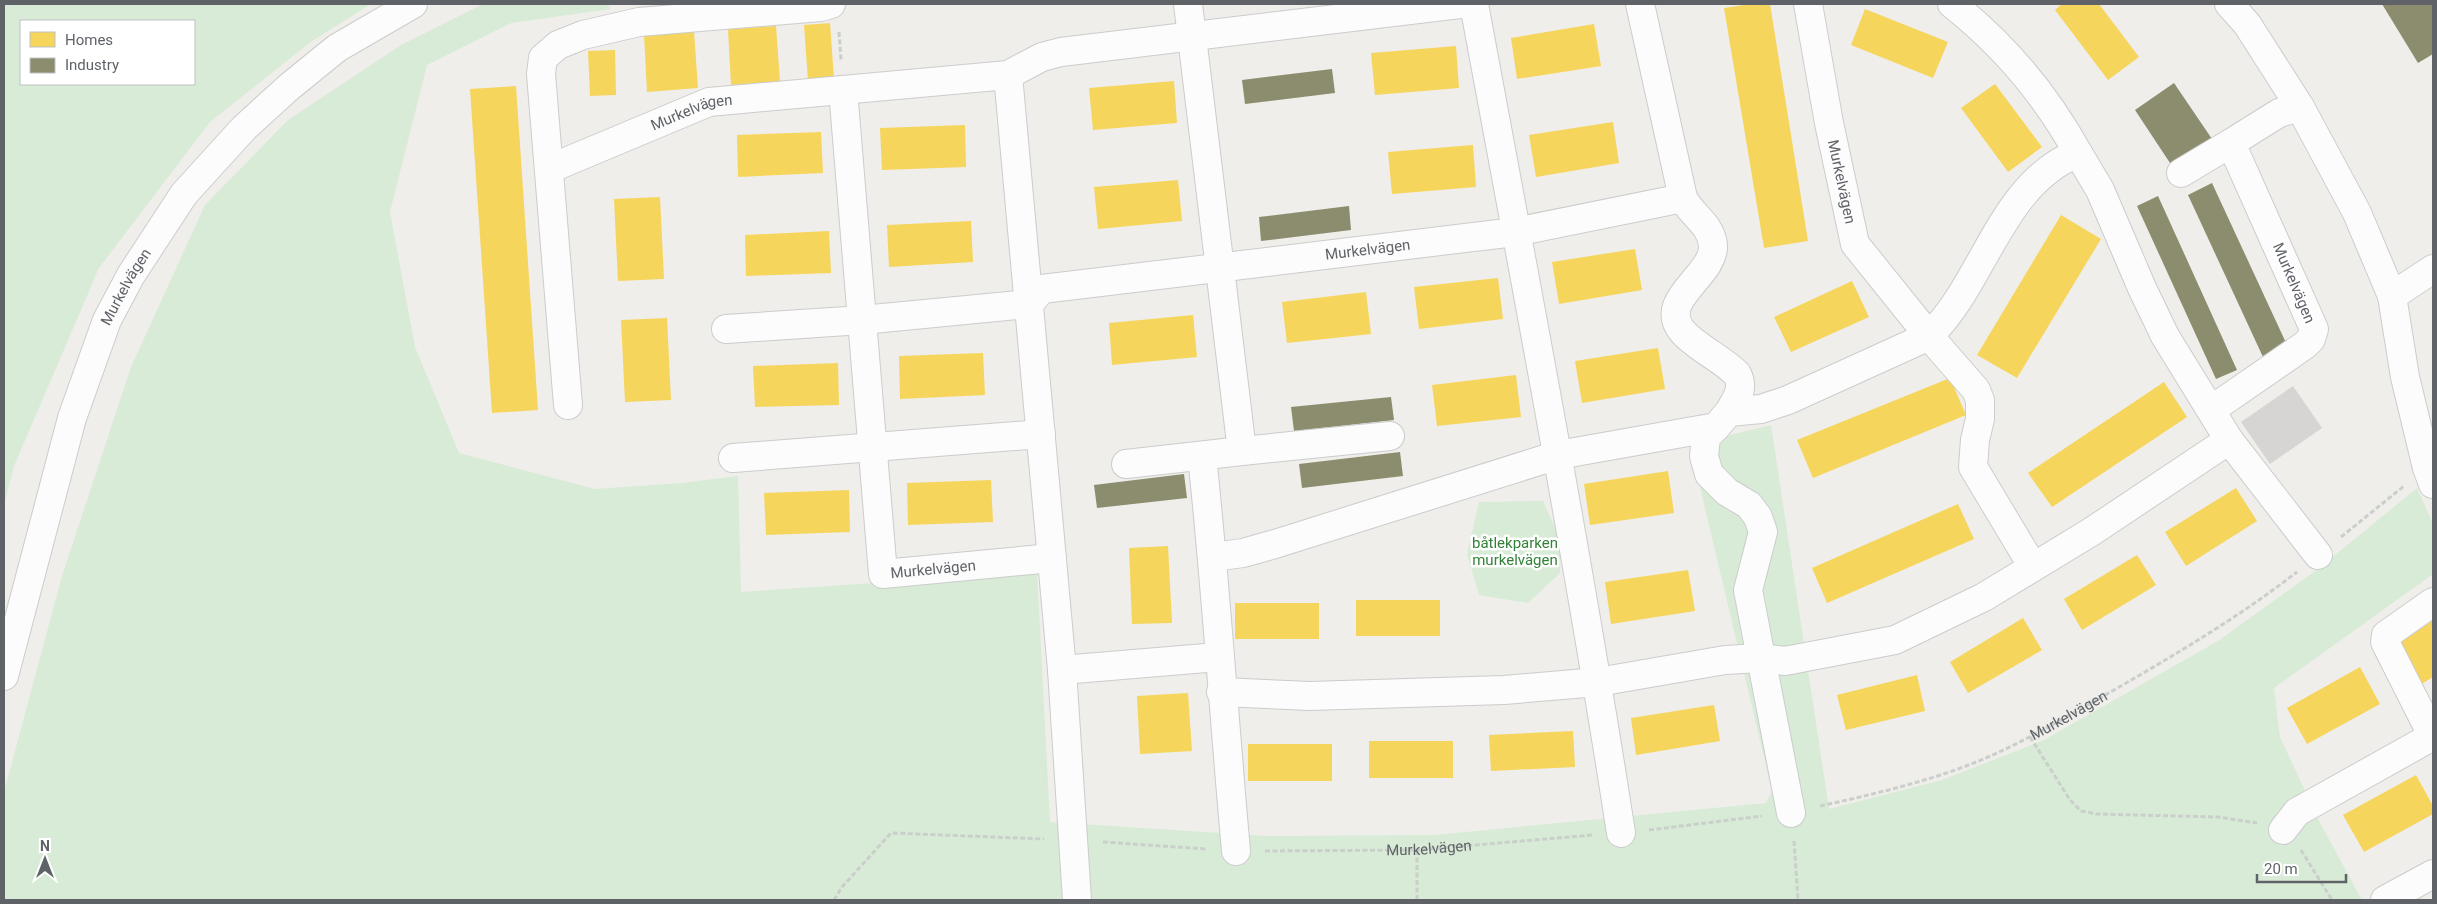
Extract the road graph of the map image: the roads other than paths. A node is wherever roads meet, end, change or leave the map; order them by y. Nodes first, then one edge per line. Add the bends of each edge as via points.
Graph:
1 (413, 4) edge
2 (1188, 4) edge
3 (1460, 4) edge
4 (1474, 4) edge
5 (1640, 4) edge
6 (1808, 4) edge
7 (1952, 4) edge
8 (2229, 4) edge
9 (704, 10) edge
10 (835, 13) edge
11 (1192, 37) junction
12 (1008, 74) junction
13 (844, 90) junction
14 (2300, 107) junction
15 (2231, 143) junction
16 (2078, 153) junction
17 (549, 169) junction
18 (2181, 172) dead end
19 (1682, 198) junction
20 (1515, 232) junction
21 (1221, 267) junction
22 (2433, 268) edge
23 (2392, 296) junction
24 (1029, 304) junction
25 (862, 320) junction
26 (726, 329) dead end
27 (1929, 336) junction
28 (568, 404) dead end
29 (2211, 410) junction
30 (1722, 419) junction
31 (1041, 434) junction
32 (1390, 436) dead end
33 (2229, 440) junction
34 (872, 448) junction
35 (1242, 451) junction
36 (1558, 455) junction
37 (1202, 456) junction
38 (733, 458) dead end
39 (1126, 464) dead end
40 (2430, 476) edge
41 (2318, 555) road end
42 (1213, 557) junction
43 (1052, 558) junction
44 (2032, 566) junction
45 (2433, 602) edge
46 (1218, 657) junction
47 (1760, 658) junction
48 (1062, 670) junction
49 (4, 676) edge
50 (1598, 682) junction
51 (1221, 692) junction
52 (2433, 736) edge
53 (1791, 813) road end
54 (2283, 830) road end
55 (1621, 833) road end
56 (1236, 851) road end
57 (2433, 874) edge
58 (1077, 900) edge
59 (2385, 900) edge

1 - 49 street, Murkelvägen via 337,48 244,128 184,194 131,275 106,320 72,418
2 - 11 street
3 - 11 street, Murkelvägen
4 - 20 street
5 - 19 street
6 - 27 street, Murkelvägen via 1855,244
7 - 16 street via 1982,27 2035,85
8 - 14 street via 2247,24
9 - 10 street via 821,7
9 - 17 street via 583,35 558,45 544,58 541,74
11 - 12 street, Murkelvägen via 1060,52
11 - 21 street
12 - 13 street, Murkelvägen
12 - 24 street
13 - 17 street, Murkelvägen via 709,102
13 - 25 street, Murkelvägen
14 - 15 street via 2279,114
14 - 23 street via 2357,213
15 - 18 street
15 - 29 street, Murkelvägen via 2314,329 2306,345
16 - 27 street via 2047,171 2021,196 1945,321
16 - 29 street via 2100,190 2165,336
17 - 28 street
19 - 20 street, Murkelvägen
19 - 30 street via 1710,233 1713,246 1710,260 1678,303 1678,323 1682,332 1737,374 1741,381 1741,391
20 - 21 street, Murkelvägen
20 - 36 street
21 - 24 street, Murkelvägen via 1042,289
21 - 35 street
22 - 23 street
23 - 40 street via 2405,377
24 - 25 street
24 - 31 street
25 - 26 street
25 - 34 street, Murkelvägen
27 - 30 street via 1788,400
27 - 44 street, Murkelvägen via 1976,390 1980,400 1980,419 1973,466
29 - 33 street
30 - 36 street
30 - 47 street via 1706,437 1704,456 1708,474 1727,492 1749,505 1763,532 1748,590
31 - 34 street
31 - 43 street
32 - 35 street
33 - 41 street
33 - 44 street via 2091,532
34 - 38 street
34 - 43 street, Murkelvägen via 882,574
35 - 37 street
36 - 42 street via 1275,544
36 - 50 street
37 - 39 street
37 - 42 street
42 - 46 street
43 - 48 street
44 - 47 street via 1984,597 1895,640 1785,661
45 - 52 street via 2386,635 2385,642
46 - 48 street
46 - 51 street
47 - 50 street via 1725,660
47 - 53 street
48 - 58 street
50 - 51 street via 1419,694 1310,696
50 - 55 street
51 - 56 street
52 - 54 street via 2297,812
57 - 59 street

